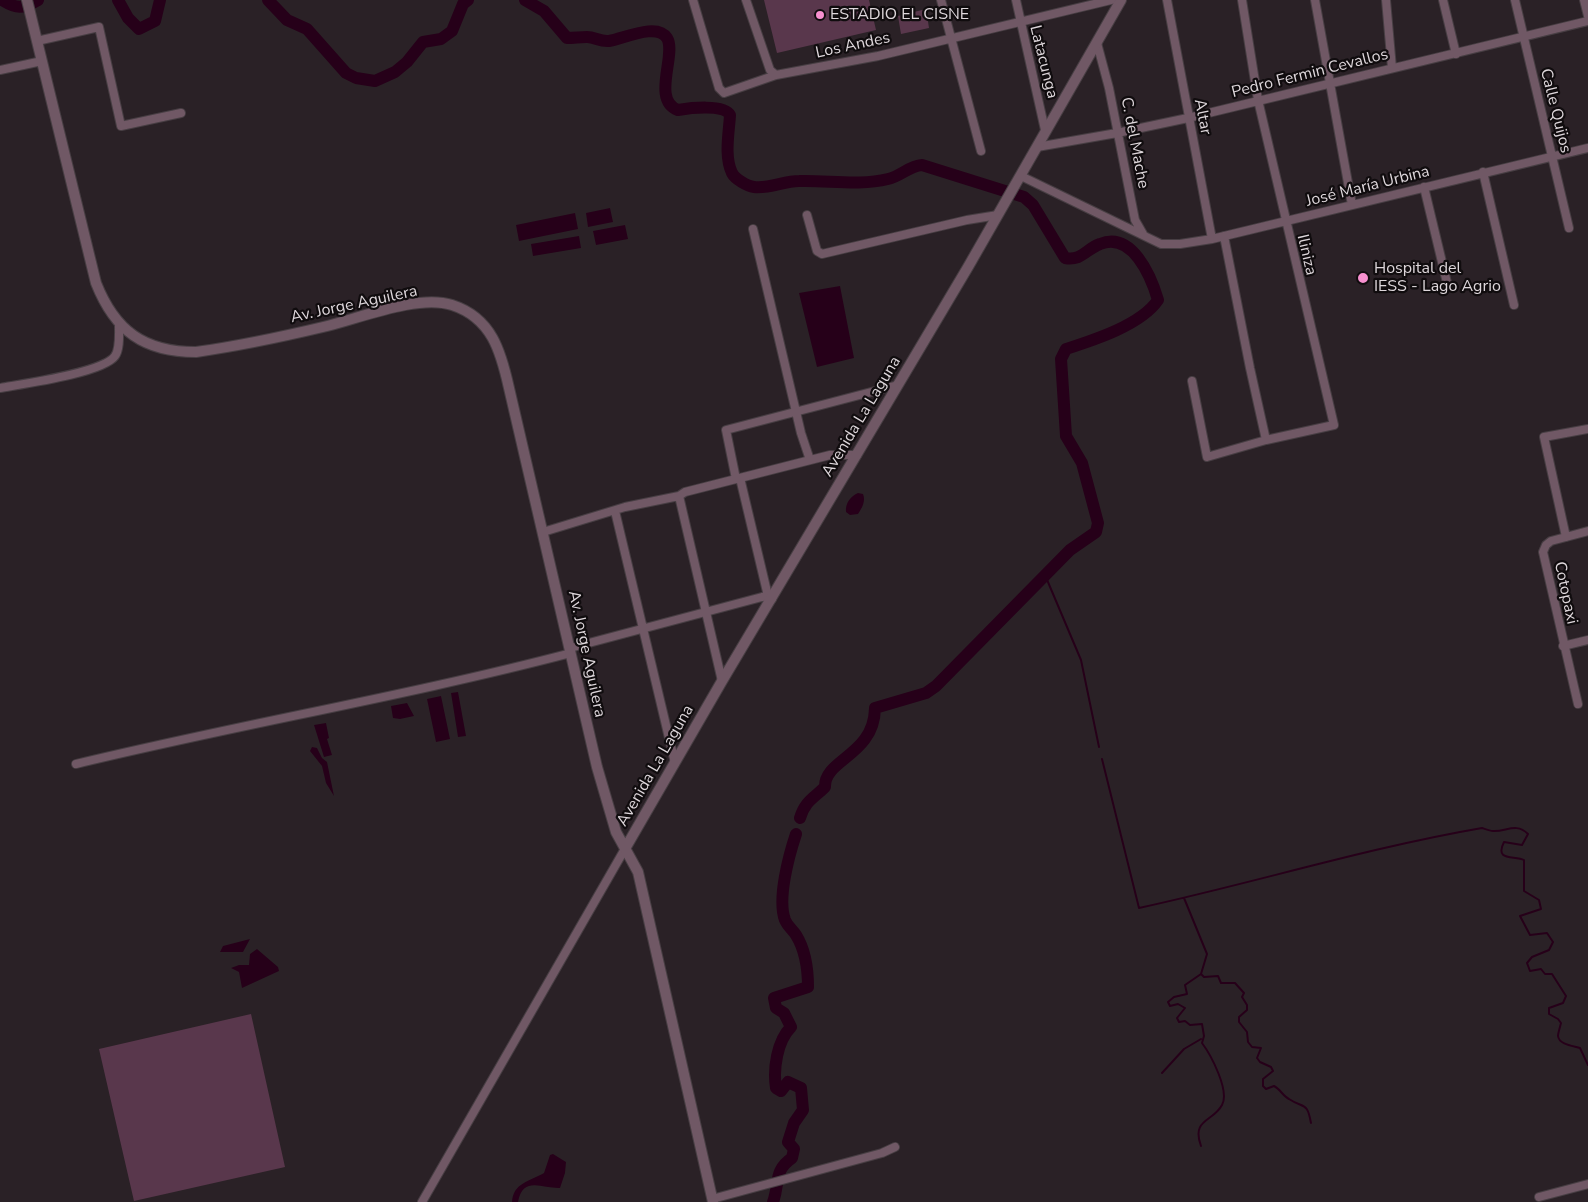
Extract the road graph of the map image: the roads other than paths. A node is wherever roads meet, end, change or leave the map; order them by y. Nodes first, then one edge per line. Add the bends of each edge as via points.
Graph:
1 (693, 0) edge
2 (746, 0) edge
3 (941, 0) edge
4 (1016, 0) edge
5 (1111, 0) edge
6 (1121, 0) edge
7 (1166, 0) edge
8 (1242, 0) edge
9 (1315, 0) edge
10 (1386, 0) edge
11 (1443, 0) edge
12 (1515, 0) edge
13 (1584, 0) edge
14 (1094, 2) edge
15 (28, 3) edge
16 (1588, 16) edge
17 (1019, 21) junction
18 (1588, 21) edge
19 (950, 38) junction
20 (1524, 39) junction
21 (37, 41) junction
22 (1097, 43) junction
23 (1456, 54) junction
24 (42, 61) junction
25 (1392, 68) junction
26 (0, 70) edge
27 (776, 76) junction
28 (1329, 84) junction
29 (1258, 100) junction
30 (181, 113) dead end
31 (1188, 118) junction
32 (1045, 130) junction
33 (1117, 134) junction
34 (1037, 147) junction
35 (1588, 148) edge
36 (982, 151) dead end
37 (1552, 157) junction
38 (1483, 172) junction
39 (1018, 180) junction
40 (1424, 187) junction
41 (1352, 205) junction
42 (807, 215) dead end
43 (998, 215) junction
44 (1285, 222) junction
45 (1569, 228) dead end
46 (753, 229) dead end
47 (1143, 234) junction
48 (1224, 236) junction
49 (1212, 239) junction
50 (1448, 287) dead end
51 (1514, 305) dead end
52 (120, 326) junction
53 (1192, 381) dead end
54 (898, 385) junction
55 (0, 388) edge
56 (796, 411) junction
57 (1588, 429) edge
58 (1266, 440) junction
59 (856, 455) junction
60 (810, 460) junction
61 (738, 478) junction
62 (679, 496) junction
63 (615, 510) junction
64 (1588, 531) edge
65 (543, 532) junction
66 (1566, 537) junction
67 (770, 597) junction
68 (706, 613) junction
69 (644, 629) junction
70 (1588, 640) edge
71 (1563, 646) junction
72 (571, 651) junction
73 (722, 682) junction
74 (1578, 704) dead end
75 (675, 763) junction
76 (76, 764) dead end
77 (626, 847) junction
78 (895, 1147) dead end
79 (1588, 1184) edge
80 (1539, 1197) dead end
81 (712, 1201) edge
82 (422, 1202) edge

1 - 27 street, Los Andes via 720,91 726,92
2 - 27 street via 770,70
3 - 19 street
4 - 17 street, Latacunga
5 - 14 street, Los Andes
6 - 22 street, Avenida La Laguna
7 - 31 street, Altar
8 - 29 street, Iliniza
9 - 28 street
10 - 25 street
11 - 23 street
12 - 20 street, Calle Quijos
13 - 16 street
14 - 17 street, Los Andes
15 - 21 street, Av. Jorge Aguilera
17 - 19 street, Los Andes
17 - 32 street, Latacunga
18 - 20 street, Pedro Fermin Cevallos
19 - 27 street, Los Andes
19 - 36 street
20 - 23 street, Pedro Fermin Cevallos
20 - 37 street, Calle Quijos
21 - 24 street, Av. Jorge Aguilera
21 - 30 street via 99,27 121,126
22 - 32 street, Avenida La Laguna
22 - 33 street, C. del Mache
23 - 25 street, Pedro Fermin Cevallos
24 - 26 street
24 - 52 street, Av. Jorge Aguilera via 96,283
25 - 28 street, Pedro Fermin Cevallos
28 - 29 street, Pedro Fermin Cevallos
28 - 41 street
29 - 31 street, Pedro Fermin Cevallos
29 - 44 street, Iliniza
31 - 33 street, Pedro Fermin Cevallos
31 - 49 street, Altar
32 - 34 street, Avenida La Laguna
33 - 34 street, Pedro Fermin Cevallos
33 - 47 street, C. del Mache via 1136,220
34 - 39 street, Avenida La Laguna
35 - 37 street, José María Urbina
37 - 38 street, José María Urbina
37 - 45 street, Calle Quijos
38 - 40 street, José María Urbina
38 - 51 street
39 - 43 street, Avenida La Laguna
39 - 47 street
40 - 41 street, José María Urbina
40 - 50 street
41 - 44 street, José María Urbina
42 - 43 street via 817,251 822,254
43 - 54 street, Avenida La Laguna
44 - 48 street, José María Urbina
44 - 58 street, Iliniza via 1334,426
46 - 56 street
47 - 49 street, José María Urbina via 1161,244
48 - 49 street, José María Urbina
48 - 58 street
52 - 55 street via 117,351 108,363 88,371
52 - 65 street, Av. Jorge Aguilera via 138,339 158,346 196,352 417,304 452,305 480,322 494,338 502,358
53 - 58 street via 1207,457
54 - 56 street
54 - 59 street, Avenida La Laguna
56 - 60 street
56 - 61 street via 726,430
57 - 66 street, Cotopaxi via 1544,437
59 - 60 street via 830,454
59 - 67 street, Avenida La Laguna
60 - 61 street
61 - 62 street
61 - 67 street
62 - 63 street
62 - 68 street
63 - 65 street
63 - 69 street
64 - 66 street
65 - 72 street, Av. Jorge Aguilera
66 - 71 street, Cotopaxi via 1551,541 1545,547 1544,560
67 - 68 street
67 - 73 street, Avenida La Laguna
68 - 69 street
68 - 73 street
69 - 72 street
69 - 75 street
70 - 71 street
71 - 74 street, Cotopaxi
72 - 76 street via 479,677
72 - 77 street, Av. Jorge Aguilera via 596,767 616,832
73 - 75 street, Avenida La Laguna
75 - 77 street, Avenida La Laguna
77 - 81 street, Av. Jorge Aguilera via 638,872
77 - 82 street
78 - 81 street
79 - 80 street

